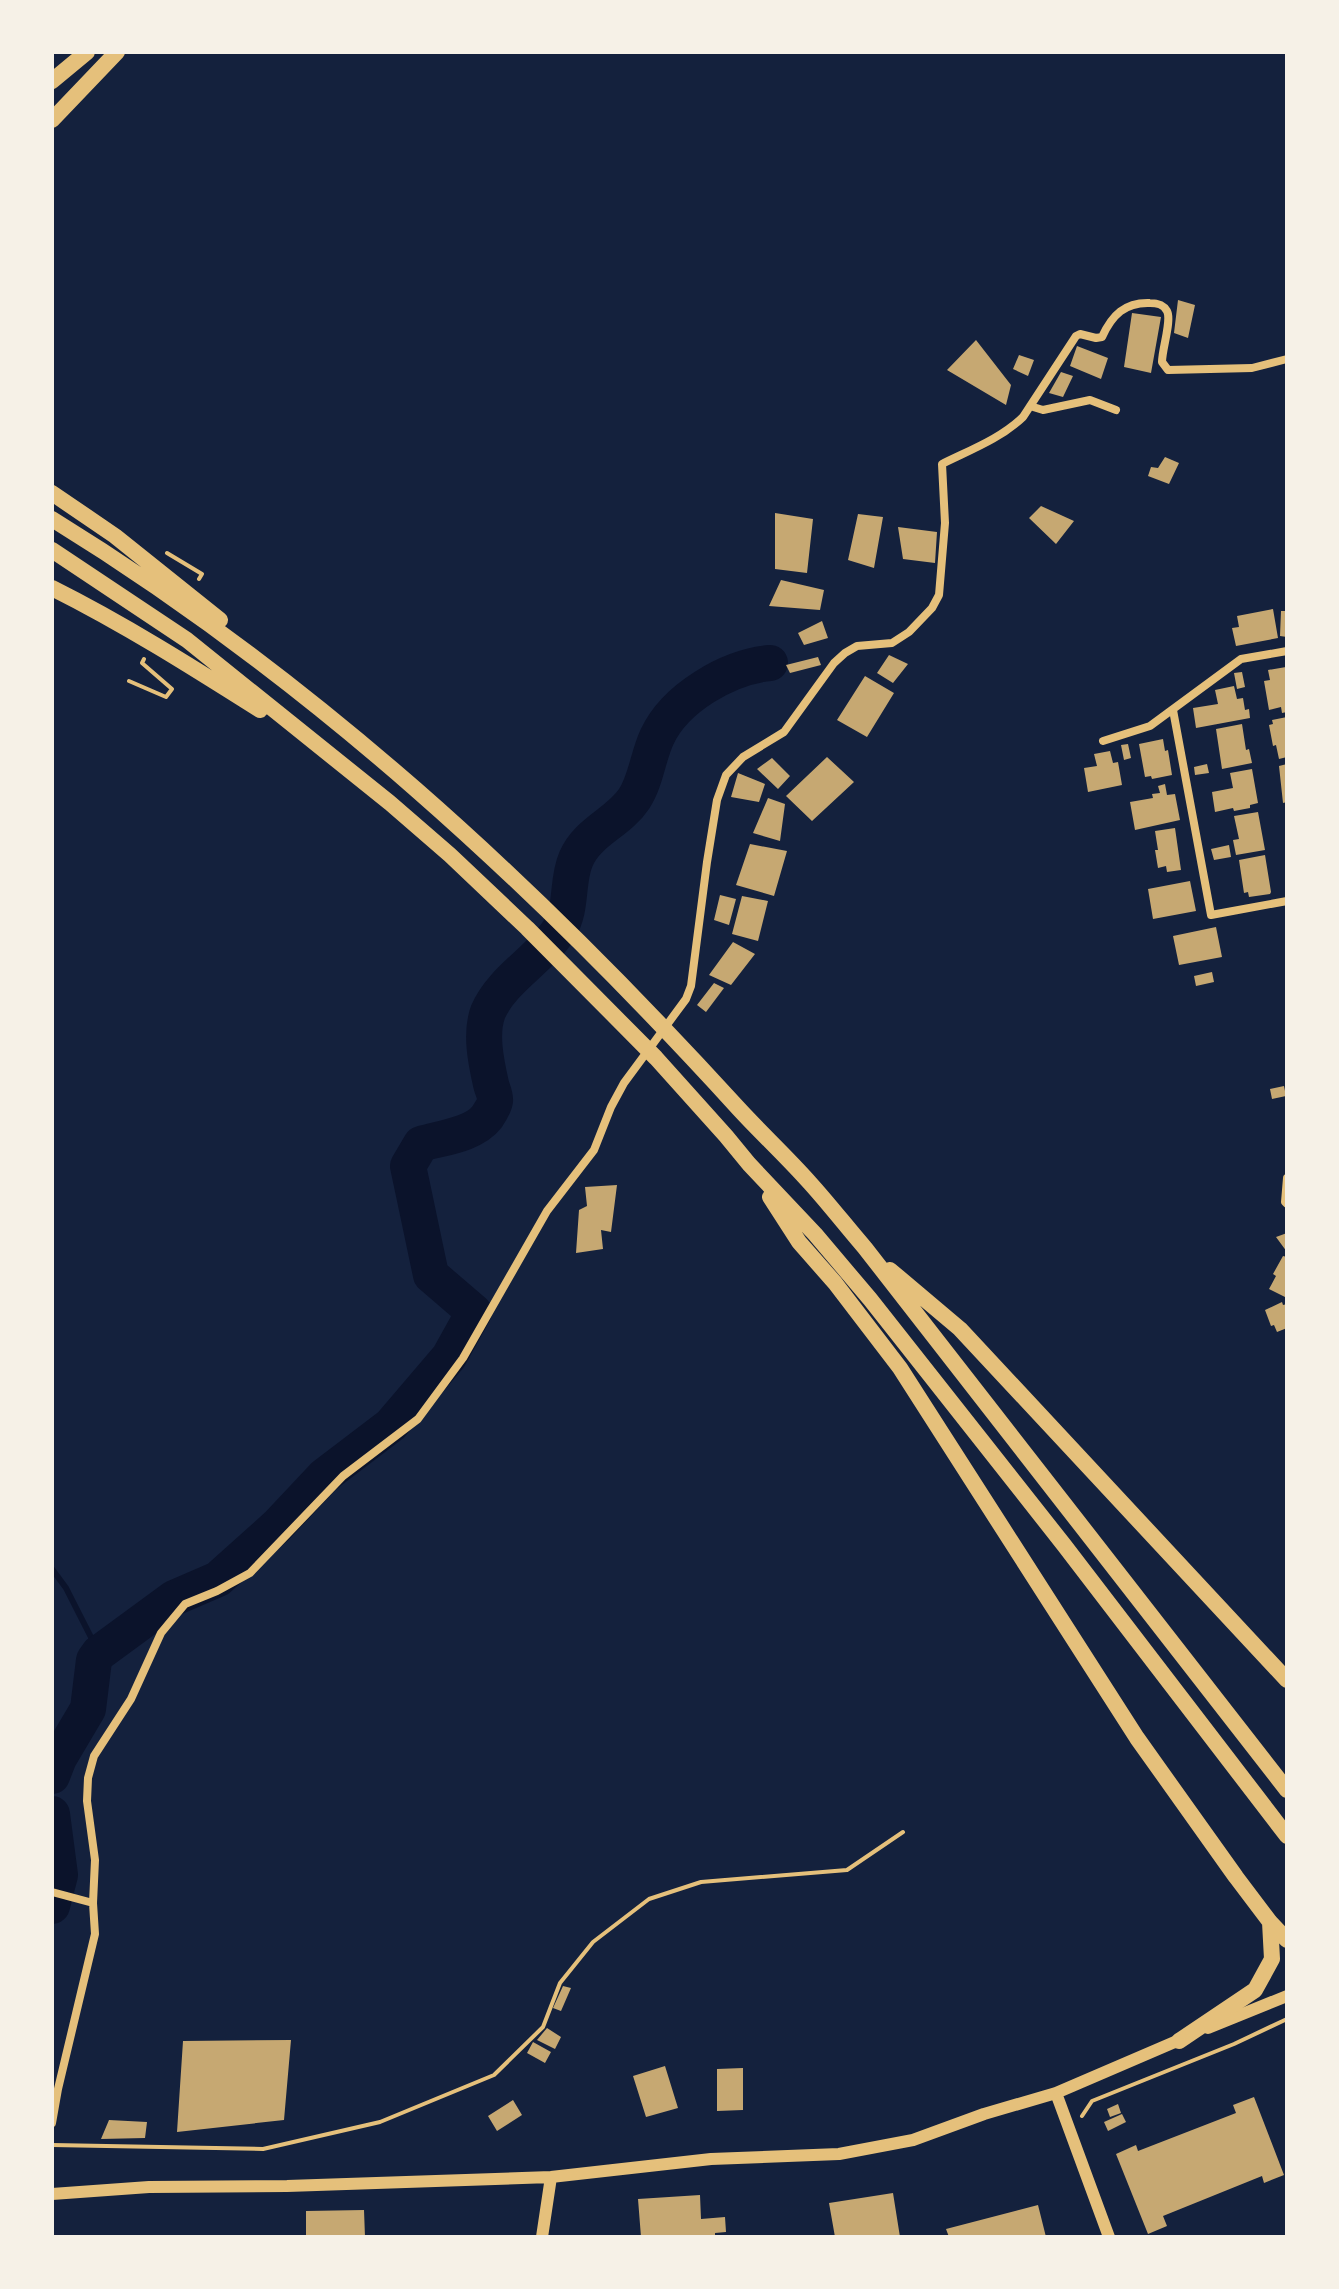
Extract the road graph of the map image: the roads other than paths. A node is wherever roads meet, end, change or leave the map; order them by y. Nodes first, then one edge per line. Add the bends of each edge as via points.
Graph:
1 (87, 52) edge
2 (117, 52) edge
3 (52, 81) edge
4 (52, 120) edge
5 (1287, 359) edge
6 (1030, 406) junction
7 (1116, 410) dead end
8 (52, 493) edge
9 (52, 519) edge
10 (52, 550) edge
11 (52, 588) edge
12 (1287, 651) edge
13 (1173, 710) junction
14 (348, 731) junction
15 (1103, 741) dead end
16 (336, 758) junction
17 (1287, 901) edge
18 (749, 1164) junction
19 (1287, 1178) edge
20 (1287, 1204) edge
21 (865, 1248) junction
22 (1287, 1680) edge
23 (1287, 1790) edge
24 (1287, 1836) edge
25 (52, 1892) edge
26 (93, 1903) junction
27 (1270, 1922) junction
28 (1287, 1940) edge
29 (1287, 1996) edge
30 (1179, 2041) junction
31 (1056, 2093) junction
32 (52, 2123) edge
33 (551, 2177) junction
34 (52, 2194) edge
35 (542, 2237) edge
36 (1109, 2237) edge

1 - 3 highway
2 - 4 highway
5 - 6 street via 1252,368 1168,370 1162,362 1168,313 1161,304 1136,303 1119,311 1102,337 1076,336
6 - 7 street via 1043,410 1090,400
6 - 26 street via 998,436 942,464 945,523 939,595 924,618 892,643 857,646 845,653 784,732 743,757 726,775 717,800 686,999 624,1083 594,1150 542,1219 463,1358 418,1419 343,1476 250,1573 185,1604 161,1633 131,1699 94,1756 88,1778
8 - 14 highway via 229,627
9 - 14 highway via 225,636
10 - 16 highway via 187,640
11 - 16 highway via 189,665
12 - 13 street via 1241,659
13 - 15 street via 1150,726
13 - 17 street via 1211,915
14 - 21 highway via 470,836 620,981
16 - 18 highway via 450,855 599,999
18 - 24 highway via 870,1299
18 - 27 highway via 799,1242 900,1368 1137,1738
19 - 20 street
21 - 22 highway via 960,1329
21 - 23 highway
25 - 26 street
26 - 32 street via 95,1934
27 - 28 highway
27 - 30 highway via 1272,1959 1255,1990
29 - 30 street
30 - 31 street
31 - 33 street via 913,2140 839,2154 711,2159
31 - 36 street
33 - 34 street
33 - 35 street

